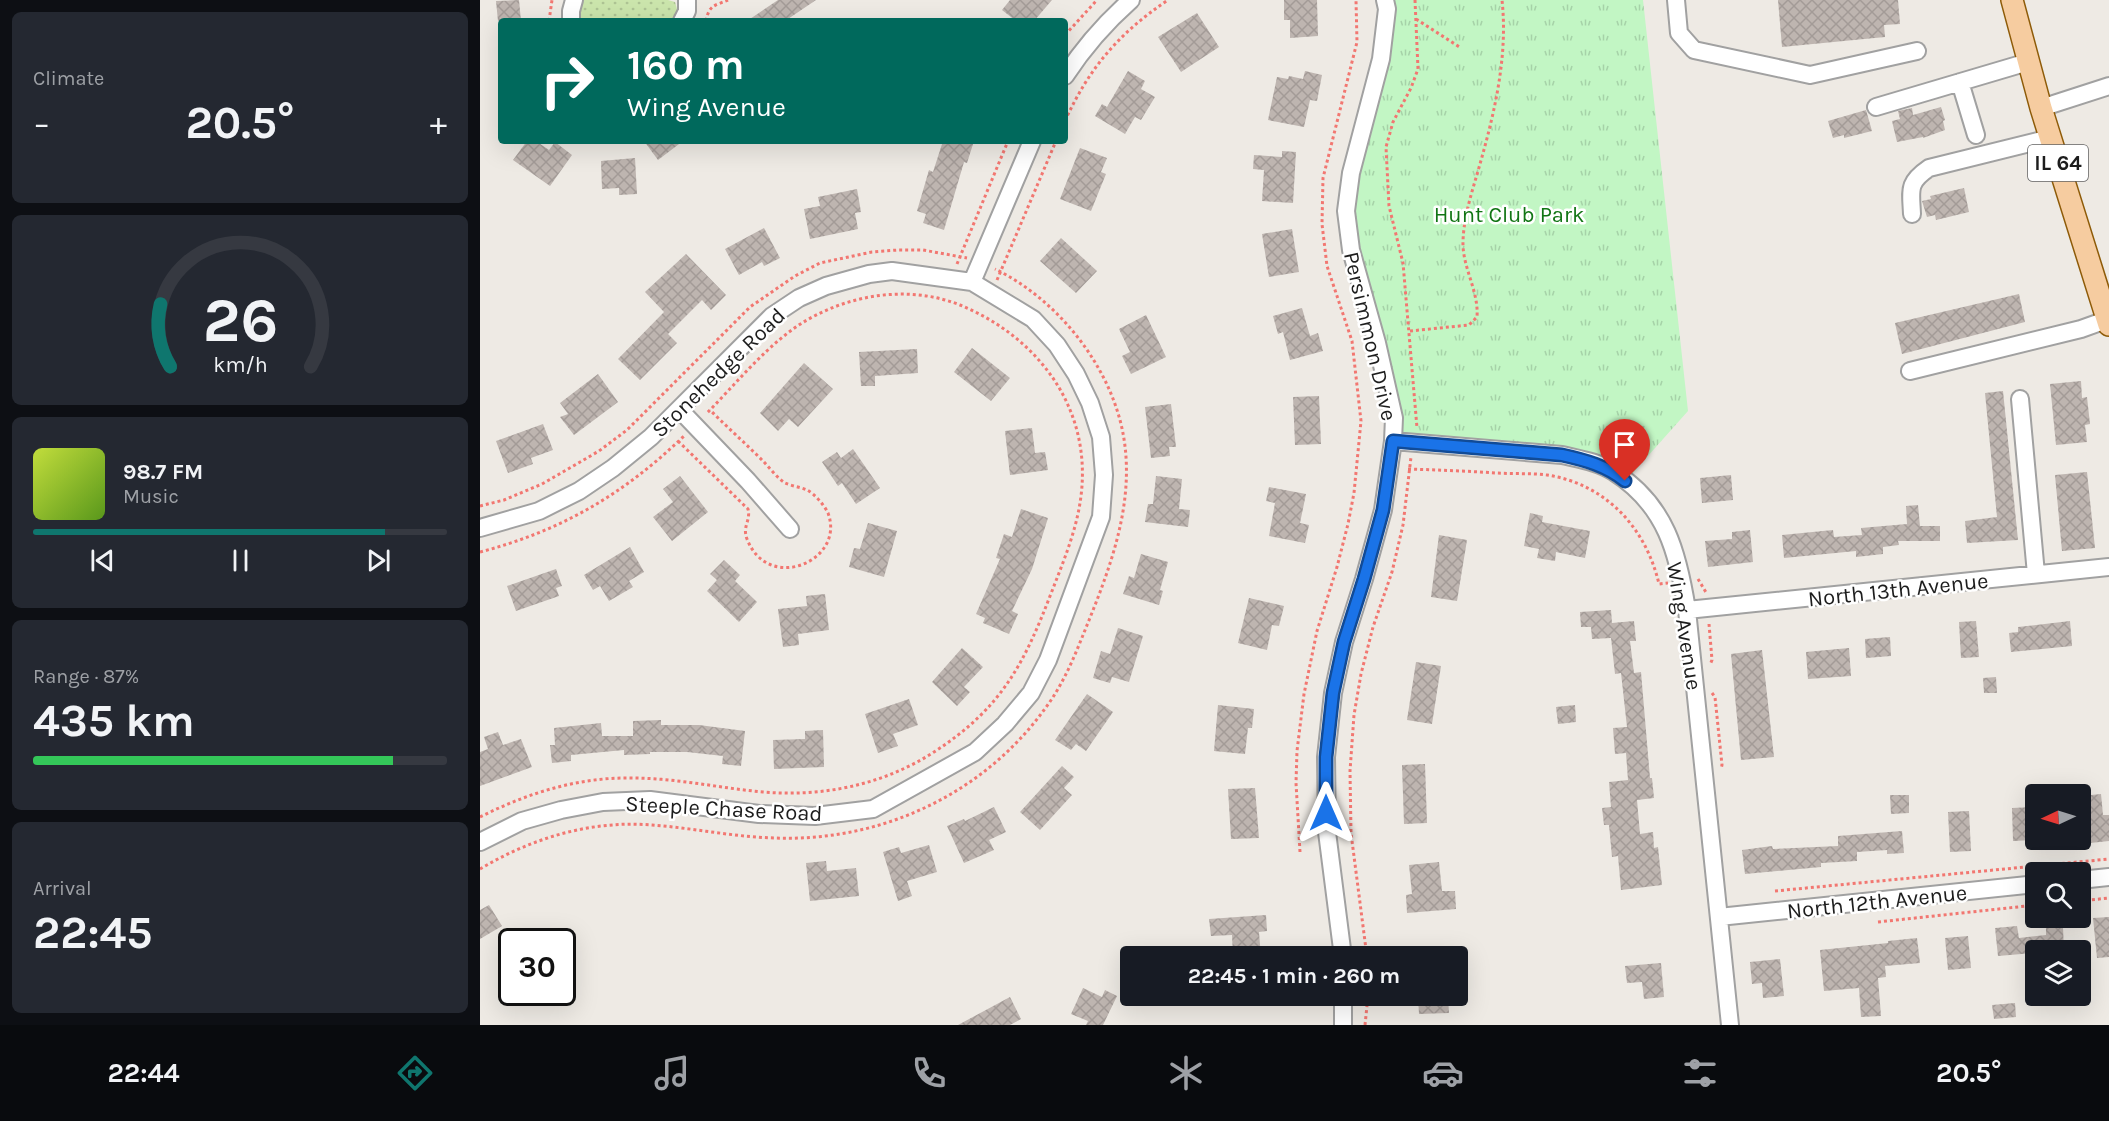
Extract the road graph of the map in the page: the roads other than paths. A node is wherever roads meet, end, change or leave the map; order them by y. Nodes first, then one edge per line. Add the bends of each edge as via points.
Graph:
1 (574, 0) edge
2 (687, 0) edge
3 (1131, 0) edge
4 (1385, 0) edge
5 (1676, 0) edge
6 (2012, 0) edge
7 (571, 18) edge
8 (684, 18) edge
9 (1917, 51) dead end
10 (2028, 62) junction
11 (1068, 72) edge
12 (1960, 82) junction
13 (2109, 86) edge
14 (1876, 108) dead end
15 (2041, 108) junction
16 (1976, 135) dead end
17 (2050, 138) junction
18 (1031, 144) edge
19 (1912, 214) dead end
20 (972, 282) junction
21 (2108, 321) edge
22 (1910, 371) dead end
23 (2020, 399) dead end
24 (679, 409) junction
25 (1393, 441) junction
26 (480, 528) edge
27 (790, 529) dead end
28 (2109, 567) edge
29 (2036, 574) junction
30 (1687, 610) junction
31 (480, 842) edge
32 (2109, 877) edge
33 (2091, 879) edge
34 (2025, 885) edge
35 (1719, 917) junction
36 (1342, 946) edge
37 (1343, 1006) edge
38 (1342, 1025) edge
39 (1730, 1025) edge

1 - 7 street
2 - 8 street
3 - 11 street via 1110,18
4 - 25 street, Persimmon Drive via 1381,59 1351,173 1346,211 1351,250 1394,418
5 - 9 street via 1679,33 1694,50 1810,75
6 - 10 main road, IL 64
10 - 12 street
10 - 15 main road, IL 64
12 - 14 street
12 - 16 street
13 - 15 street
15 - 17 main road, IL 64
17 - 19 street via 1929,168 1916,177 1911,189
17 - 21 main road, IL 64
18 - 20 street
20 - 24 street, Stonehedge Road via 892,271 826,286 772,316
20 - 31 street, Steeple Chase Road via 1034,319 1057,345 1090,403 1101,437 1104,475 1101,517 1048,660 1031,693 1005,724 975,752 873,809 815,816 759,814 650,801 603,802 522,821
21 - 22 street
23 - 29 street
24 - 26 street, Stonehedge Road via 636,449 579,491 539,511
24 - 27 street
25 - 30 street, Wing Avenue via 1562,455 1614,472 1657,512 1669,536
25 - 36 street, Persimmon Drive via 1380,521 1333,693 1326,757 1327,832
28 - 29 street, North 13th Avenue
29 - 30 street, North 13th Avenue
30 - 35 street, Wing Avenue
32 - 33 street
34 - 35 street, North 12th Avenue
35 - 39 street, Wing Avenue
37 - 38 street

